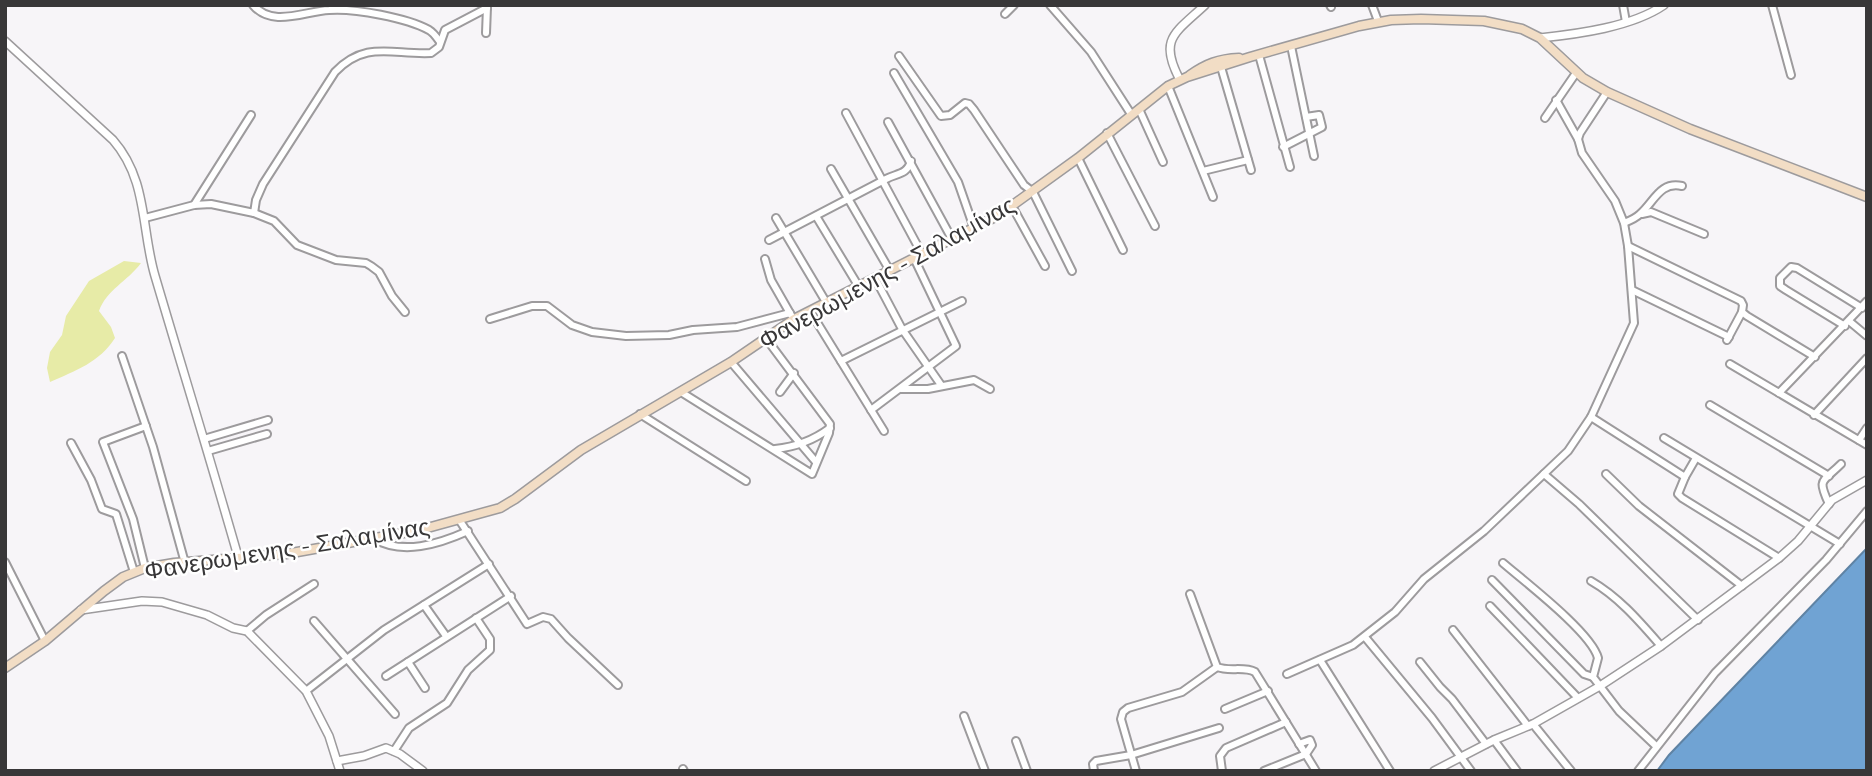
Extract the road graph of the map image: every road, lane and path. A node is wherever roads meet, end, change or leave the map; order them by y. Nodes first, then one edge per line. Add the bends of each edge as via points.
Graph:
1 (253, 5) edge
2 (1014, 5) edge
3 (1050, 5) edge
4 (1205, 5) edge
5 (1372, 5) edge
6 (1623, 5) edge
7 (1664, 5) edge
8 (1772, 5) edge
9 (487, 6) edge
10 (1005, 14) dead end
11 (1378, 21) junction
12 (1626, 22) junction
13 (486, 33) dead end
14 (1540, 37) junction
15 (5, 41) edge
16 (440, 42) junction
17 (1291, 46) junction
18 (899, 56) dead end
19 (1254, 56) junction
20 (1221, 67) junction
21 (894, 73) dead end
22 (1576, 73) junction
23 (1791, 75) dead end
24 (1183, 79) junction
25 (1168, 86) junction
26 (1607, 92) junction
27 (1556, 100) junction
28 (1135, 111) junction
29 (846, 113) dead end
30 (251, 115) dead end
31 (1306, 117) junction
32 (1545, 118) dead end
33 (888, 122) dead end
34 (1107, 133) junction
35 (1309, 134) junction
36 (1578, 139) junction
37 (1283, 147) junction
38 (1314, 156) dead end
39 (1078, 158) junction
40 (1248, 160) junction
41 (911, 161) junction
42 (1163, 162) dead end
43 (1290, 167) dead end
44 (831, 169) dead end
45 (1251, 170) dead end
46 (1203, 171) junction
47 (881, 182) junction
48 (1682, 186) dead end
49 (1033, 192) junction
50 (1213, 197) dead end
51 (1867, 197) edge
52 (849, 200) junction
53 (194, 205) junction
54 (1012, 206) junction
55 (254, 213) junction
56 (1640, 214) junction
57 (816, 216) junction
58 (145, 218) junction
59 (776, 218) dead end
60 (1624, 223) junction
61 (1155, 226) dead end
62 (974, 228) junction
63 (785, 232) junction
64 (1704, 234) dead end
65 (952, 239) junction
66 (769, 240) dead end
67 (1628, 246) junction
68 (1123, 250) dead end
69 (918, 256) junction
70 (765, 259) dead end
71 (1045, 266) dead end
72 (890, 271) junction
73 (1072, 271) dead end
74 (875, 278) junction
75 (859, 286) junction
76 (1632, 290) junction
77 (961, 301) dead end
78 (1867, 301) edge
79 (827, 302) junction
80 (1861, 308) junction
81 (810, 311) junction
82 (405, 312) dead end
83 (940, 312) junction
84 (1742, 312) junction
85 (792, 316) junction
86 (490, 319) dead end
87 (1847, 323) junction
88 (902, 329) junction
89 (1867, 336) edge
90 (765, 337) junction
91 (122, 356) dead end
92 (1815, 356) junction
93 (1867, 358) edge
94 (841, 361) junction
95 (731, 362) junction
96 (1730, 364) dead end
97 (928, 366) junction
98 (794, 373) junction
99 (941, 385) junction
100 (899, 389) junction
101 (990, 389) dead end
102 (681, 392) junction
103 (780, 392) dead end
104 (1779, 393) junction
105 (1710, 405) dead end
106 (871, 410) junction
107 (639, 414) junction
108 (1814, 415) junction
109 (1591, 417) junction
110 (268, 420) dead end
111 (146, 426) junction
112 (830, 428) junction
113 (1867, 428) edge
114 (884, 430) dead end
115 (267, 434) dead end
116 (1664, 438) dead end
117 (204, 439) junction
118 (1859, 440) junction
119 (71, 443) dead end
120 (799, 443) junction
121 (1867, 445) edge
122 (773, 449) junction
123 (208, 451) junction
124 (1696, 458) junction
125 (816, 462) junction
126 (1841, 464) dead end
127 (1544, 474) junction
128 (1606, 474) dead end
129 (1829, 476) junction
130 (1685, 477) junction
131 (1867, 480) edge
132 (746, 481) dead end
133 (1857, 484) junction
134 (1867, 487) edge
135 (1829, 504) junction
136 (1867, 511) edge
137 (460, 521) junction
138 (1809, 527) junction
139 (468, 531) junction
140 (373, 538) junction
141 (1840, 544) junction
142 (1779, 558) junction
143 (239, 560) junction
144 (5, 562) edge
145 (185, 563) junction
146 (1503, 563) dead end
147 (489, 564) junction
148 (145, 568) junction
149 (134, 572) junction
150 (1492, 580) dead end
151 (1591, 581) dead end
152 (314, 584) dead end
153 (1742, 586) junction
154 (1189, 594) dead end
155 (511, 596) junction
156 (424, 605) junction
157 (1490, 606) dead end
158 (81, 610) junction
159 (476, 618) junction
160 (1698, 620) junction
161 (314, 621) dead end
162 (1453, 630) dead end
163 (247, 631) junction
164 (446, 636) junction
165 (1364, 637) junction
166 (45, 641) junction
167 (1661, 646) junction
168 (348, 660) junction
169 (1320, 660) junction
170 (408, 662) junction
171 (1420, 662) dead end
172 (1217, 667) junction
173 (5, 668) edge
174 (1287, 674) dead end
175 (386, 676) dead end
176 (1592, 677) junction
177 (618, 685) dead end
178 (1600, 686) junction
179 (425, 688) dead end
180 (306, 691) junction
181 (1268, 691) junction
182 (1578, 698) junction
183 (1224, 709) dead end
184 (395, 714) dead end
185 (964, 716) dead end
186 (1286, 722) junction
187 (1531, 725) junction
188 (1219, 728) dead end
189 (1016, 741) dead end
190 (1490, 742) junction
191 (1299, 744) junction
192 (1656, 746) junction
193 (394, 751) junction
194 (1306, 754) junction
195 (1130, 755) junction
196 (1461, 757) junction
197 (337, 761) junction
198 (340, 771) edge
199 (423, 771) edge
200 (985, 771) edge
201 (1027, 771) edge
202 (1094, 771) edge
203 (1136, 771) edge
204 (1222, 771) edge
205 (1264, 771) edge
206 (1316, 771) edge
207 (1390, 771) edge
208 (1434, 771) edge
209 (1471, 771) edge
210 (1517, 771) edge
211 (1571, 771) edge
212 (1638, 771) edge

1 - 16 street via 274,17 330,10 380,15 429,30
2 - 10 street
3 - 28 street
4 - 24 street via 1170,42 1171,64
5 - 11 street
6 - 12 street
7 - 12 street
8 - 23 street
9 - 13 street
9 - 16 street via 449,27
11 - 14 main road, Φανερωμενης - Σαλαμίνας via 1483,21
11 - 17 main road, Φανερωμενης - Σαλαμίνας
12 - 14 street
14 - 22 main road
15 - 58 street via 121,149 134,174
16 - 55 street via 432,53 381,51 345,61 263,184
17 - 19 main road, Φανερωμενης - Σαλαμίνας
17 - 31 street
18 - 49 street via 941,116 969,104
19 - 20 main road, Φανερωμενης - Σαλαμίνας
19 - 24 main road via 1218,59
19 - 37 street
20 - 24 main road, Φανερωμενης - Σαλαμίνας
20 - 40 street
21 - 62 street via 958,182
22 - 26 main road
22 - 27 street
24 - 25 main road, Φανερωμενης - Σαλαμίνας
25 - 28 main road, Φανερωμενης - Σαλαμίνας
25 - 46 street
26 - 36 street
26 - 51 main road
27 - 32 street
27 - 36 street
28 - 34 main road, Φανερωμενης - Σαλαμίνας
28 - 42 street
29 - 47 street
30 - 53 street
31 - 35 street
31 - 35 street via 1320,115 1322,123
33 - 41 street
34 - 39 main road, Φανερωμενης - Σαλαμίνας
34 - 61 street
35 - 37 street
35 - 38 street
36 - 60 street
37 - 43 street
39 - 49 main road, Φανερωμενης - Σαλαμίνας
39 - 68 street
40 - 45 street
40 - 46 street
41 - 47 street via 907,170
41 - 65 street
44 - 52 street
46 - 50 street
47 - 52 street
47 - 69 street
48 - 56 street via 1664,188
49 - 54 main road, Φανερωμενης - Σαλαμίνας
49 - 73 street
52 - 57 street
52 - 72 street
53 - 55 street
53 - 58 street
54 - 62 main road, Φανερωμενης - Σαλαμίνας
54 - 71 street
55 - 82 street via 274,220 297,245 336,260 371,266
56 - 60 street
56 - 64 street via 1651,212
57 - 63 street
57 - 75 street
58 - 117 street via 154,273
59 - 63 street
60 - 67 street
62 - 65 main road, Φανερωμενης - Σαλαμίνας
63 - 66 street
63 - 79 street
65 - 69 main road, Φανερωμενης - Σαλαμίνας
67 - 76 street
67 - 84 street via 1741,302
69 - 72 main road, Φανερωμενης - Σαλαμίνας
69 - 83 street
70 - 85 street via 771,280
72 - 74 main road, Φανερωμενης - Σαλαμίνας
74 - 75 main road, Φανερωμενης - Σαλαμίνας
74 - 88 street
75 - 79 main road, Φανερωμενης - Σαλαμίνας
76 - 84 street via 1728,339
76 - 109 street via 1634,323
77 - 83 street
78 - 80 street
79 - 81 main road, Φανερωμενης - Σαλαμίνας
80 - 87 street
80 - 87 street via 1797,268 1791,267 1780,278 1780,286
81 - 85 main road, Φανερωμενης - Σαλαμίνας
81 - 94 street
83 - 88 street
83 - 97 street via 956,346
84 - 92 street
85 - 86 street via 737,327 626,336 572,325 547,306
85 - 90 main road, Φανερωμενης - Σαλαμίνας
87 - 89 street
87 - 92 street
88 - 94 street
88 - 97 street
90 - 95 main road, Φανερωμενης - Σαλαμίνας
90 - 98 street
91 - 111 street
92 - 104 street
93 - 108 street
94 - 106 street
95 - 102 main road, Φανερωμενης - Σαλαμίνας
95 - 120 street
96 - 104 street
97 - 99 street
97 - 100 street
98 - 103 street
98 - 112 street
99 - 100 street
99 - 101 street via 974,380
100 - 106 street
102 - 107 main road, Φανερωμενης - Σαλαμίνας
102 - 122 street
104 - 108 street
105 - 129 street
106 - 114 street
107 - 132 street
107 - 137 main road, Φανερωμενης - Σαλαμίνας via 500,508
108 - 118 street
109 - 127 street
109 - 130 street
110 - 117 street
111 - 145 street
111 - 148 street via 103,442 134,519
112 - 120 street
112 - 125 street
113 - 118 street
115 - 123 street
116 - 124 street
117 - 123 street
118 - 121 street
119 - 149 street via 102,509 116,514
120 - 122 street
120 - 125 street
122 - 125 street via 812,474
123 - 143 street
124 - 130 street
124 - 138 street
126 - 129 street
127 - 160 street
127 - 165 street
128 - 153 street via 1639,506
129 - 135 street via 1821,488
130 - 142 street via 1678,494 1682,498
131 - 133 street
133 - 134 street
133 - 135 street
135 - 138 street
136 - 141 street
137 - 139 street
137 - 140 main road, Φανερωμενης - Σαλαμίνας
138 - 141 street
138 - 142 street
139 - 140 street via 403,548
139 - 147 street
140 - 143 main road, Φανερωμενης - Σαλαμίνας
141 - 192 street via 1715,673
142 - 153 street
143 - 145 main road, Φανερωμενης - Σαλαμίνας
144 - 166 street
145 - 148 main road, Φανερωμενης - Σαλαμίνας
146 - 176 street via 1554,606 1598,654
147 - 155 street
147 - 156 street
148 - 149 main road, Φανερωμενης - Σαλαμίνας
149 - 158 main road, Φανερωμενης - Σαλαμίνας
150 - 176 street
151 - 167 street via 1635,616
152 - 163 street
153 - 160 street
154 - 172 street
155 - 159 street
155 - 177 street via 527,624 542,617 551,619
156 - 164 street
156 - 168 street
157 - 182 street
158 - 163 street via 162,602
158 - 166 main road, Φανερωμενης - Σαλαμίνας
159 - 164 street
159 - 193 street via 490,639 490,650 468,670 447,703 409,728
160 - 167 street
161 - 168 street
162 - 187 street
163 - 180 street
164 - 170 street
165 - 169 street
165 - 196 street
166 - 173 main road, Φανερωμενης - Σαλαμίνας
167 - 178 street
168 - 180 street
168 - 184 street
169 - 174 street
169 - 207 street
170 - 175 street
170 - 179 street
171 - 190 street
172 - 181 street via 1252,670
172 - 195 street via 1182,692 1123,712
176 - 178 street
178 - 182 street
178 - 192 street
180 - 197 street
181 - 183 street
181 - 186 street
182 - 187 street
185 - 200 street
186 - 191 street
186 - 204 street via 1226,748 1220,757
187 - 190 street
187 - 211 street
188 - 195 street
189 - 201 street
190 - 196 street
190 - 210 street
191 - 194 street
191 - 194 street via 1312,742
192 - 212 street
193 - 197 street via 383,748
193 - 199 street
194 - 205 street
194 - 206 street
195 - 202 street via 1096,761
195 - 203 street
196 - 208 street
196 - 209 street
197 - 198 street

